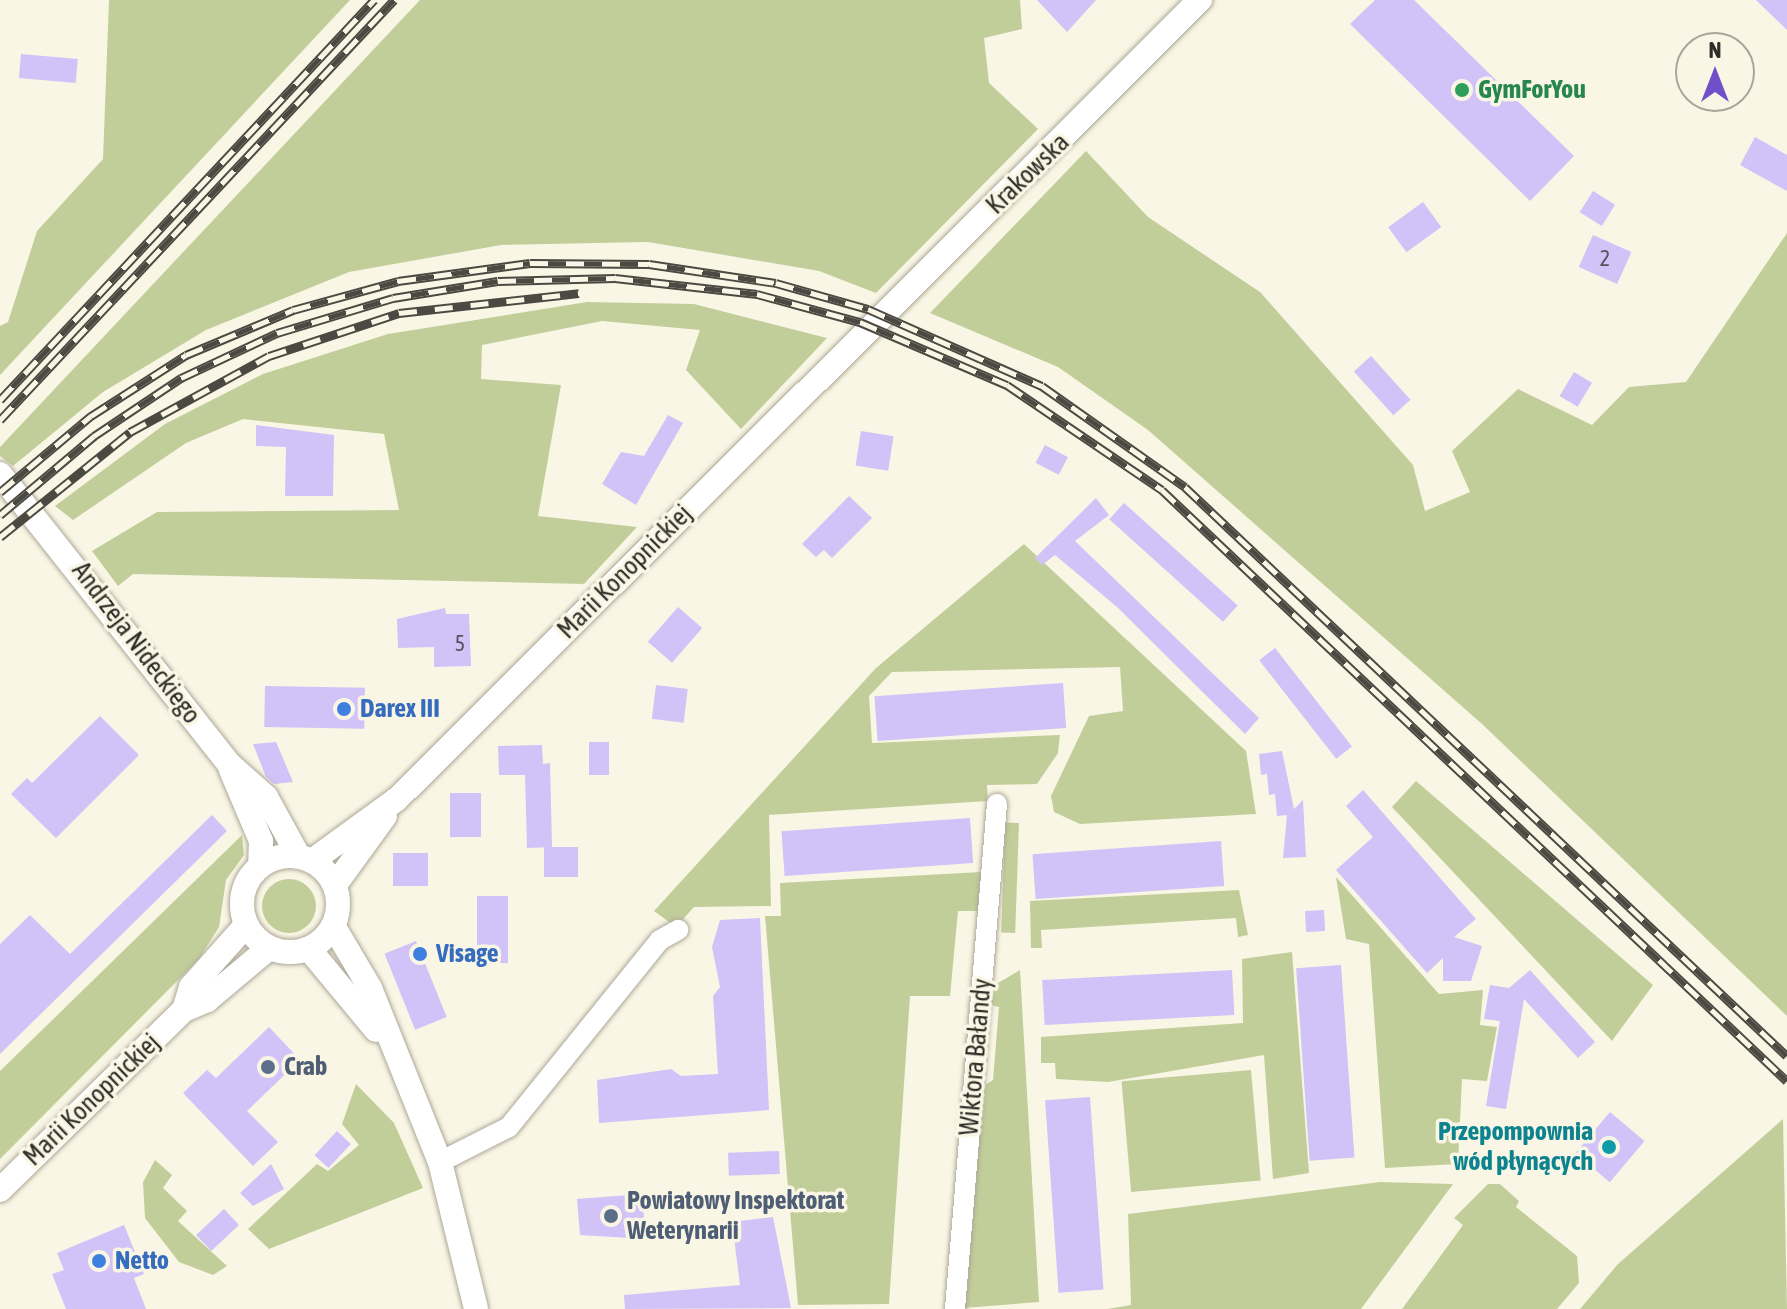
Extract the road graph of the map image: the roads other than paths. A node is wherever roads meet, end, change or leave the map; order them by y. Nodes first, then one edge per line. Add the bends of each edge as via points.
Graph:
1 (1200, 0) edge
2 (854, 346) joint
3 (0, 474) edge
4 (229, 764) junction
5 (397, 799) junction
6 (997, 804) dead end
7 (306, 859) junction
8 (260, 866) junction
9 (335, 885) junction
10 (246, 925) junction
11 (334, 927) junction
12 (678, 930) dead end
13 (269, 948) junction
14 (309, 949) junction
15 (184, 1010) junction
16 (387, 1044) junction
17 (440, 1162) junction
18 (0, 1190) edge
19 (476, 1309) edge
20 (955, 1309) edge

1 - 2 street, Krakowska
2 - 5 street, Marii Konopnickiej
3 - 4 street, Andrzeja Nideckiego via 44,523
4 - 7 street, Andrzeja Nideckiego via 266,797
4 - 8 street, Andrzeja Nideckiego via 261,841
5 - 7 street, Marii Konopnickiej
5 - 9 street, Marii Konopnickiej
6 - 20 street, Wiktora Bałandy
7 - 8 street
7 - 9 street
8 - 10 street via 245,887
9 - 11 street
10 - 13 street
10 - 15 street, Marii Konopnickiej via 191,987
11 - 14 street
11 - 16 street via 370,988
12 - 17 street via 660,940 509,1127
13 - 14 street
13 - 15 street, Marii Konopnickiej via 207,1000
14 - 16 street
15 - 18 street, Marii Konopnickiej
16 - 17 street
17 - 19 street via 468,1251

